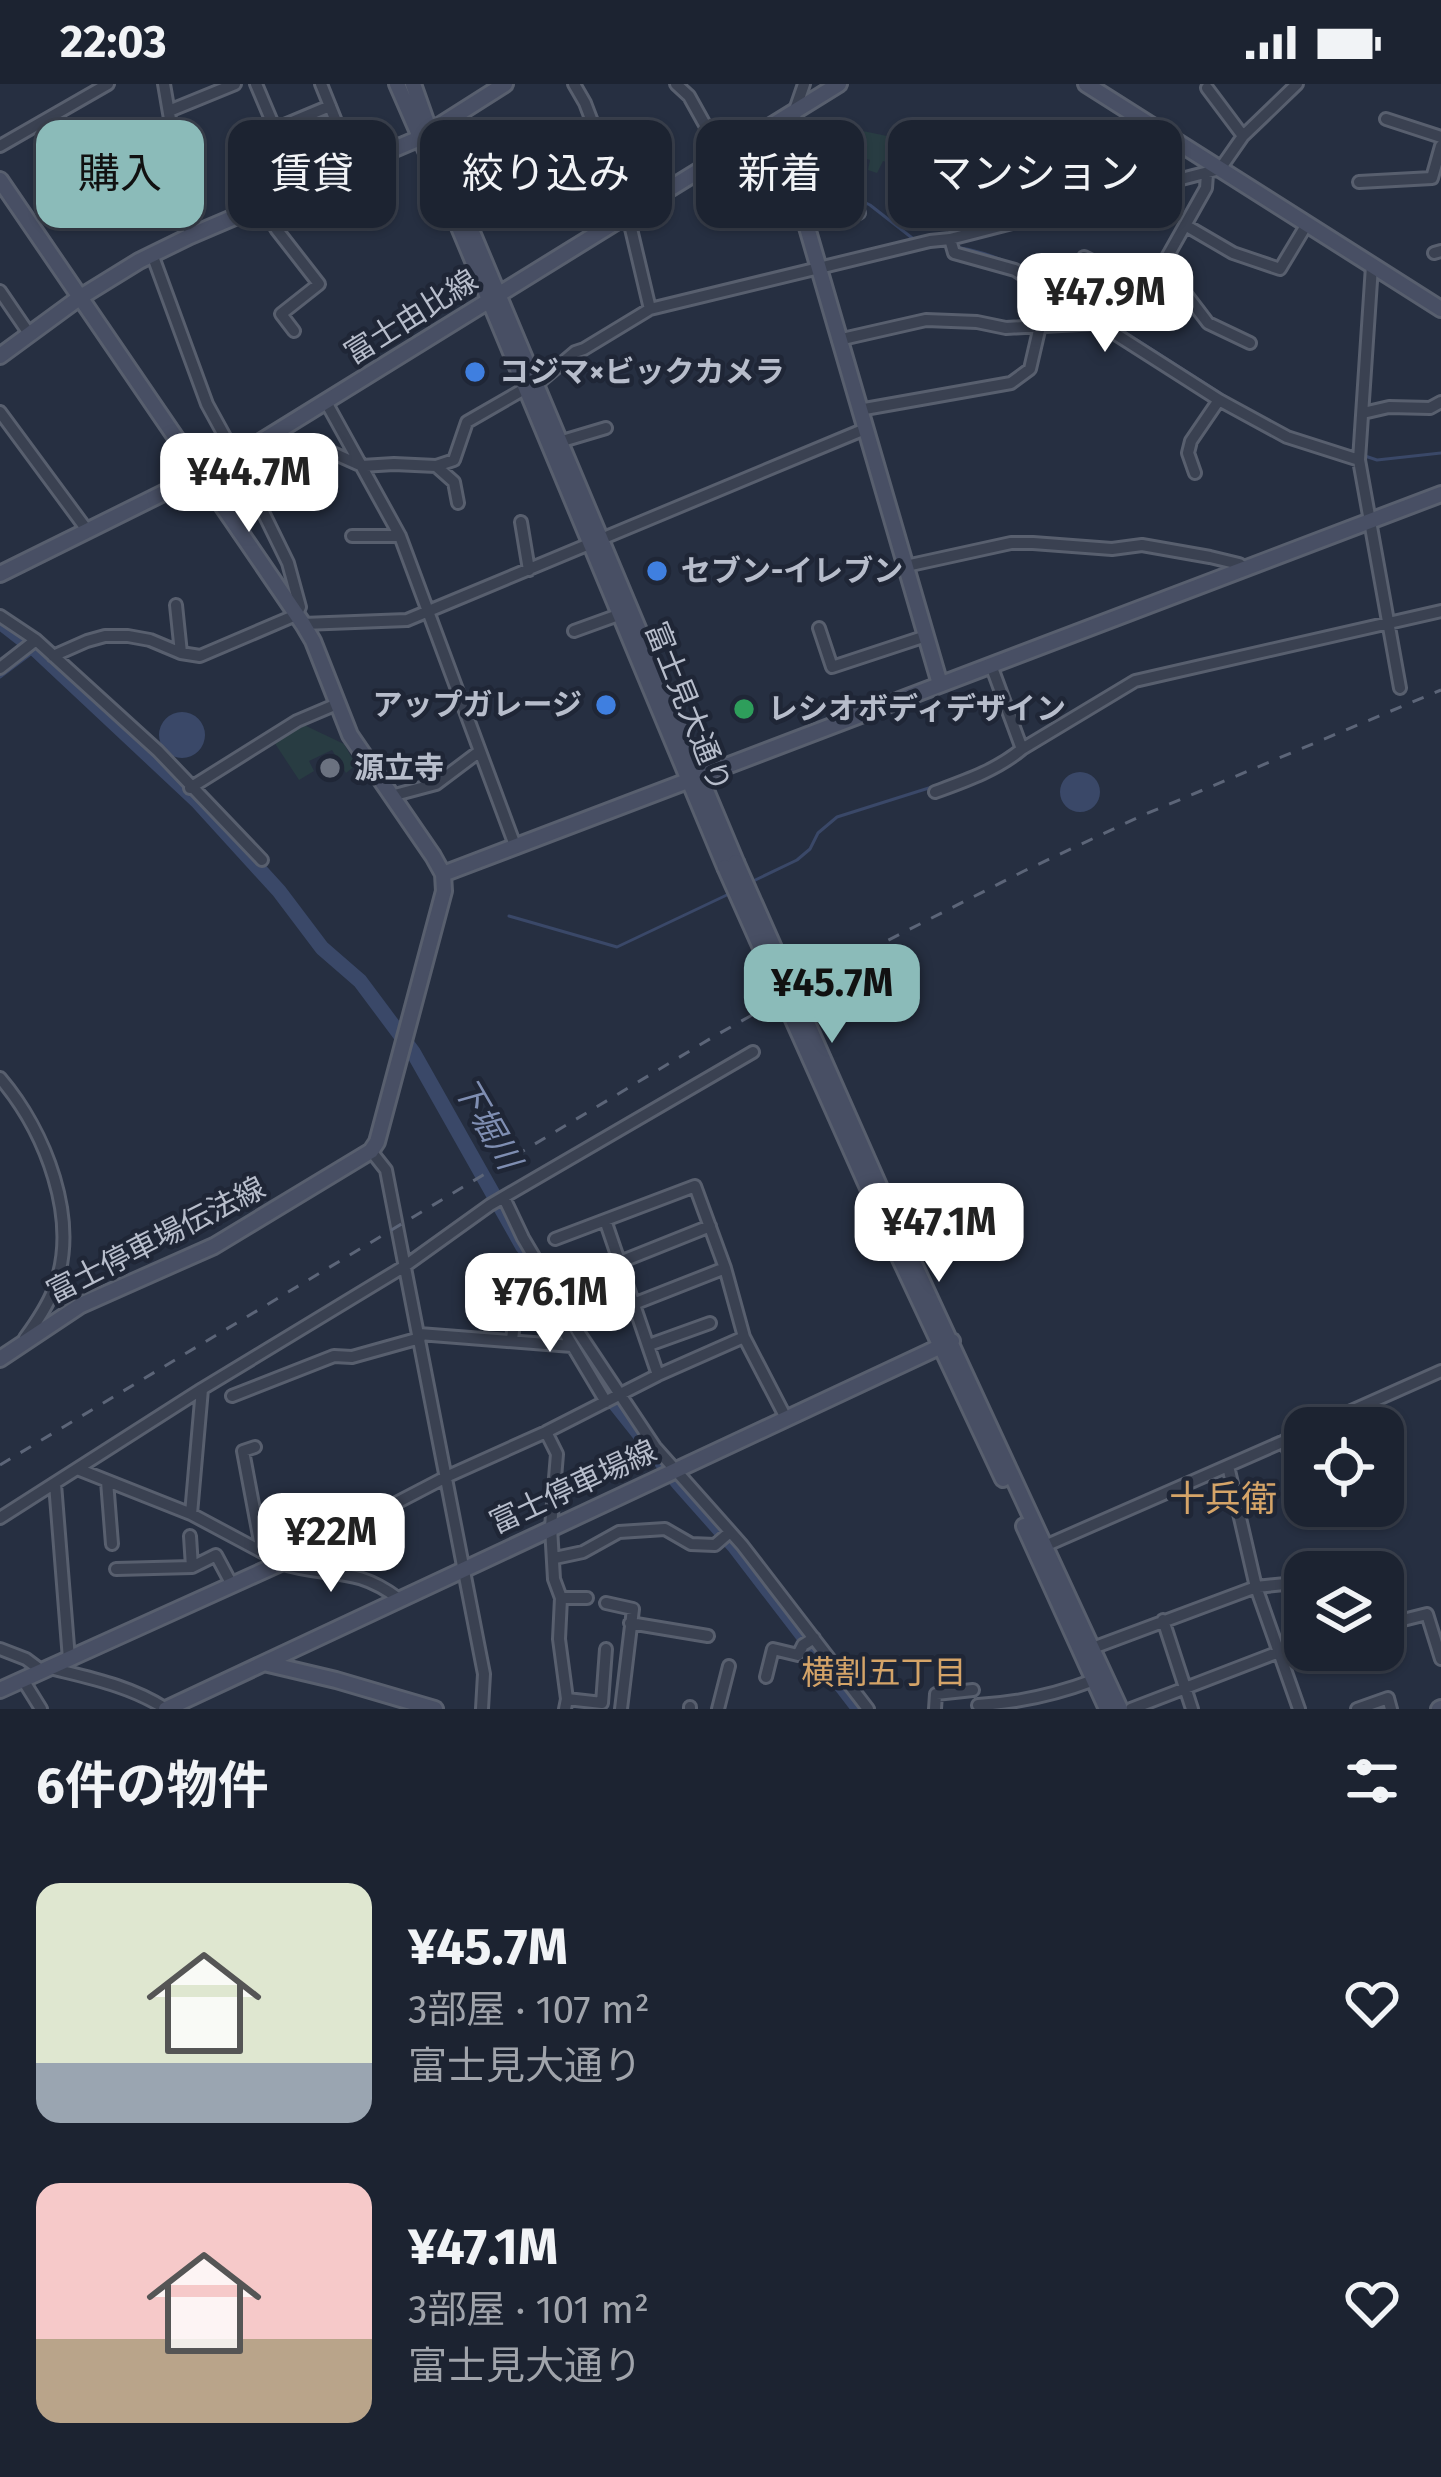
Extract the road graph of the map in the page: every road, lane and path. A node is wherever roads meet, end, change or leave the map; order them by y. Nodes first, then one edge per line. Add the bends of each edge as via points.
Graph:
1 (108, 84) edge
2 (164, 84) edge
3 (236, 84) edge
4 (256, 84) edge
5 (321, 84) edge
6 (397, 84) edge
7 (413, 84) edge
8 (574, 84) edge
9 (676, 84) edge
10 (804, 84) edge
11 (838, 84) edge
12 (1086, 84) edge
13 (1297, 84) edge
14 (502, 85) edge
15 (1207, 88) dead end
16 (330, 106) junction
17 (169, 111) junction
18 (794, 113) junction
19 (1386, 119) dead end
20 (48, 120) edge
21 (170, 120) edge
22 (336, 120) edge
23 (421, 120) edge
24 (448, 120) edge
25 (592, 120) edge
26 (702, 120) edge
27 (792, 120) edge
28 (36, 126) edge
29 (420, 126) edge
30 (1243, 136) junction
31 (1441, 142) edge
32 (0, 146) edge
33 (1213, 171) junction
34 (0, 180) edge
35 (1358, 182) dead end
36 (672, 188) edge
37 (228, 221) edge
38 (1307, 224) junction
39 (1185, 225) junction
40 (189, 228) edge
41 (276, 228) edge
42 (464, 228) edge
43 (607, 228) edge
44 (631, 228) edge
45 (807, 228) edge
46 (190, 236) junction
47 (950, 238) junction
48 (152, 254) junction
49 (1084, 256) dead end
50 (1163, 263) junction
51 (1372, 266) junction
52 (817, 268) junction
53 (1149, 289) junction
54 (0, 291) edge
55 (79, 298) junction
56 (494, 298) junction
57 (1434, 298) edge
58 (650, 309) junction
59 (1441, 309) edge
60 (1098, 323) junction
61 (1040, 326) junction
62 (294, 331) dead end
63 (30, 335) junction
64 (838, 340) junction
65 (1250, 343) dead end
66 (0, 356) edge
67 (531, 386) junction
68 (1219, 400) junction
69 (326, 402) junction
70 (1441, 402) edge
71 (860, 410) junction
72 (0, 412) edge
73 (1363, 413) junction
74 (606, 428) dead end
75 (865, 429) junction
76 (560, 442) junction
77 (294, 454) junction
78 (236, 457) junction
79 (1360, 457) junction
80 (362, 466) junction
81 (436, 466) junction
82 (1195, 473) dead end
83 (200, 475) junction
84 (294, 482) dead end
85 (1441, 494) edge
86 (458, 502) dead end
87 (1371, 520) junction
88 (520, 522) dead end
89 (87, 530) junction
90 (352, 536) dead end
91 (400, 536) junction
92 (596, 541) junction
93 (905, 566) junction
94 (1245, 568) junction
95 (529, 570) junction
96 (0, 574) edge
97 (176, 605) dead end
98 (428, 611) junction
99 (1441, 611) edge
100 (620, 614) junction
101 (0, 616) edge
102 (300, 620) junction
103 (1389, 623) junction
104 (819, 628) dead end
105 (574, 631) dead end
106 (926, 637) junction
107 (31, 645) junction
108 (181, 652) junction
109 (53, 656) junction
110 (992, 665) junction
111 (0, 668) edge
112 (940, 684) junction
113 (1400, 688) dead end
114 (338, 704) junction
115 (1022, 749) junction
116 (480, 751) junction
117 (695, 779) junction
118 (190, 788) junction
119 (935, 792) dead end
120 (391, 796) junction
121 (516, 848) junction
122 (262, 860) dead end
123 (442, 874) junction
124 (753, 1052) dead end
125 (0, 1078) edge
126 (371, 1151) junction
127 (504, 1198) junction
128 (605, 1220) junction
129 (710, 1226) junction
130 (556, 1239) dead end
131 (620, 1262) junction
132 (404, 1266) junction
133 (725, 1268) junction
134 (635, 1303) junction
135 (710, 1323) dead end
136 (419, 1336) junction
137 (744, 1336) junction
138 (512, 1340) junction
139 (23, 1342) junction
140 (945, 1344) junction
141 (649, 1345) junction
142 (572, 1346) junction
143 (0, 1359) edge
144 (1441, 1371) edge
145 (658, 1375) junction
146 (202, 1389) junction
147 (619, 1395) junction
148 (232, 1396) dead end
149 (606, 1402) junction
150 (1360, 1407) edge
151 (786, 1418) junction
152 (546, 1432) junction
153 (1284, 1441) edge
154 (255, 1447) dead end
155 (1228, 1466) junction
156 (80, 1470) junction
157 (670, 1472) junction
158 (446, 1477) junction
159 (107, 1481) junction
160 (55, 1484) junction
161 (190, 1514) junction
162 (0, 1518) edge
163 (551, 1527) junction
164 (726, 1535) junction
165 (190, 1536) dead end
166 (112, 1544) dead end
167 (1039, 1548) junction
168 (262, 1552) junction
169 (555, 1558) junction
170 (282, 1562) junction
171 (191, 1567) junction
172 (463, 1568) junction
173 (116, 1569) dead end
174 (231, 1583) junction
175 (1284, 1584) edge
176 (1256, 1587) junction
177 (561, 1598) junction
178 (587, 1598) dead end
179 (399, 1599) junction
180 (606, 1603) dead end
181 (1162, 1620) junction
182 (1404, 1620) edge
183 (630, 1623) junction
184 (709, 1636) dead end
185 (810, 1641) junction
186 (0, 1648) edge
187 (606, 1649) dead end
188 (1086, 1650) junction
189 (1284, 1650) edge
190 (1279, 1652) junction
191 (69, 1659) junction
192 (1441, 1659) edge
193 (264, 1663) junction
194 (729, 1666) dead end
195 (46, 1670) junction
196 (766, 1677) dead end
197 (23, 1680) junction
198 (1094, 1680) junction
199 (1185, 1688) junction
200 (0, 1690) edge
201 (973, 1690) dead end
202 (566, 1704) edge
203 (978, 1705) dead end
204 (41, 1709) edge
205 (166, 1709) edge
206 (435, 1709) edge
207 (482, 1709) edge
208 (621, 1709) edge
209 (718, 1709) edge
210 (868, 1709) edge
211 (935, 1709) edge
212 (1107, 1709) edge
213 (1120, 1709) edge
214 (1131, 1709) edge
215 (1192, 1709) edge
216 (1299, 1709) edge
217 (1357, 1709) edge
218 (1391, 1709) edge

1 - 20 street
2 - 17 street
3 - 17 street
4 - 16 street via 275,129
5 - 16 street
6 - 29 street, 富士見大通り
7 - 23 street, 富士見大通り
8 - 25 street
9 - 26 street
10 - 18 street
11 - 18 street, 富士由比線
12 - 33 street
13 - 30 street
14 - 24 street
15 - 30 street
16 - 22 street
17 - 21 street
18 - 27 street
18 - 36 street, 富士由比線
19 - 31 street
28 - 32 street
30 - 33 street
31 - 35 street via 1432,178
33 - 38 street
33 - 39 street
33 - 47 street
34 - 55 street
37 - 46 street
38 - 39 street via 1280,269
38 - 51 street
39 - 50 street
40 - 46 street
41 - 62 street via 319,284 281,314
42 - 56 street, 富士見大通り
43 - 56 street, 富士由比線
44 - 58 street
45 - 52 street
46 - 48 street
47 - 52 street
47 - 60 street via 954,253 1015,270
48 - 55 street
48 - 78 street via 207,404
49 - 53 street
50 - 53 street
50 - 65 street via 1208,322
51 - 57 street
51 - 73 street
52 - 58 street
52 - 64 street
53 - 60 street
54 - 63 street
55 - 63 street
55 - 83 street
56 - 67 street, 富士見大通り
56 - 69 street, 富士由比線
57 - 59 street
58 - 67 street
60 - 61 street
60 - 68 street
61 - 64 street via 926,320
61 - 71 street via 1030,369 1011,383
63 - 66 street
64 - 71 street
67 - 76 street, 富士見大通り
67 - 81 street via 467,422 454,460
67 - 92 street, 富士見大通り
68 - 79 street via 1287,437
68 - 82 street via 1191,441
69 - 78 street, 富士由比線
69 - 80 street
70 - 73 street
71 - 75 street
72 - 89 street
73 - 79 street
74 - 76 street
75 - 92 street
75 - 93 street
76 - 92 street, 富士見大通り
77 - 78 street
77 - 80 street via 324,449
77 - 84 street
78 - 83 street, 富士由比線
78 - 102 street via 288,563
79 - 87 street
80 - 81 street
80 - 91 street
81 - 86 street via 454,482
83 - 89 street, 富士由比線
83 - 102 street
85 - 87 street
87 - 94 street
87 - 103 street
88 - 95 street
89 - 96 street, 富士由比線
90 - 91 street
91 - 98 street
92 - 95 street
92 - 100 street, 富士見大通り
92 - 117 street, 富士見大通り
93 - 94 street via 1033,543 1142,544
93 - 106 street
94 - 110 street
95 - 98 street
97 - 108 street
98 - 102 street via 407,620
98 - 116 street
99 - 103 street
100 - 105 street
100 - 117 street, 富士見大通り
101 - 107 street
102 - 108 street via 200,656
102 - 114 street
103 - 113 street
103 - 115 street via 1135,681
104 - 106 street via 832,667
106 - 112 street
107 - 109 street
107 - 111 street
108 - 109 street via 105,636
109 - 118 street
110 - 112 street
110 - 115 street
112 - 117 street
114 - 118 street
114 - 120 street
115 - 119 street
116 - 120 street via 436,784
116 - 121 street
117 - 121 street
117 - 140 street, 富士見大通り, bridge
118 - 122 street
120 - 123 street
121 - 123 street
123 - 126 street via 445,891
124 - 127 street
125 - 139 street via 43,1144 61,1216 55,1288
126 - 132 street via 386,1171
126 - 139 street, 富士停車場伝法線 via 214,1246 80,1305
127 - 132 street
127 - 147 street
128 - 129 street via 695,1186
128 - 130 street
128 - 131 street
129 - 131 street
129 - 133 street
131 - 134 street
132 - 136 street
132 - 146 street
133 - 134 street
133 - 137 street
134 - 141 street
135 - 141 street
136 - 138 street
136 - 148 street via 334,1356
136 - 158 street
137 - 145 street
137 - 151 street
138 - 142 street
138 - 142 street via 518,1287 535,1283
139 - 143 street, 富士停車場伝法線
140 - 151 street, 富士停車場線
140 - 167 street
141 - 145 street
142 - 149 street
144 - 150 street
145 - 147 street
146 - 156 street
146 - 161 street
147 - 149 street
147 - 157 street
149 - 152 street
151 - 157 street, 富士停車場線
152 - 158 street
152 - 163 street via 557,1454
153 - 155 street
154 - 168 street via 243,1451
155 - 167 street
155 - 176 street
156 - 159 street
156 - 160 street
157 - 163 street, 富士停車場線
157 - 164 street
158 - 170 street
158 - 172 street
159 - 161 street
159 - 166 street
160 - 162 street
160 - 191 street
161 - 168 street
163 - 169 street
163 - 172 street, 富士停車場線
164 - 169 street via 715,1546 665,1529 619,1532
164 - 185 street
165 - 171 street
167 - 188 street
168 - 170 street
169 - 177 street
170 - 174 street
170 - 179 street via 374,1581
171 - 173 street
171 - 174 street via 216,1555
172 - 179 street, 富士停車場線
172 - 207 street via 484,1674
174 - 191 street
175 - 176 street
176 - 181 street
176 - 190 street
177 - 178 street
177 - 202 street
179 - 193 street, 富士停車場線
180 - 183 street via 633,1609
181 - 188 street
181 - 199 street
182 - 192 street via 1427,1614
183 - 184 street
183 - 208 street
185 - 196 street via 798,1654 773,1649
185 - 210 street
186 - 195 street
187 - 202 street via 602,1703
188 - 198 street
188 - 213 street
189 - 190 street
190 - 199 street
190 - 216 street
191 - 195 street
193 - 205 street, 富士停車場線
193 - 206 street
194 - 209 street
195 - 197 street
195 - 205 street via 101,1680
197 - 200 street
197 - 204 street
198 - 203 street
198 - 212 street
199 - 214 street
199 - 215 street
201 - 211 street via 936,1694
217 - 218 street via 1388,1698

